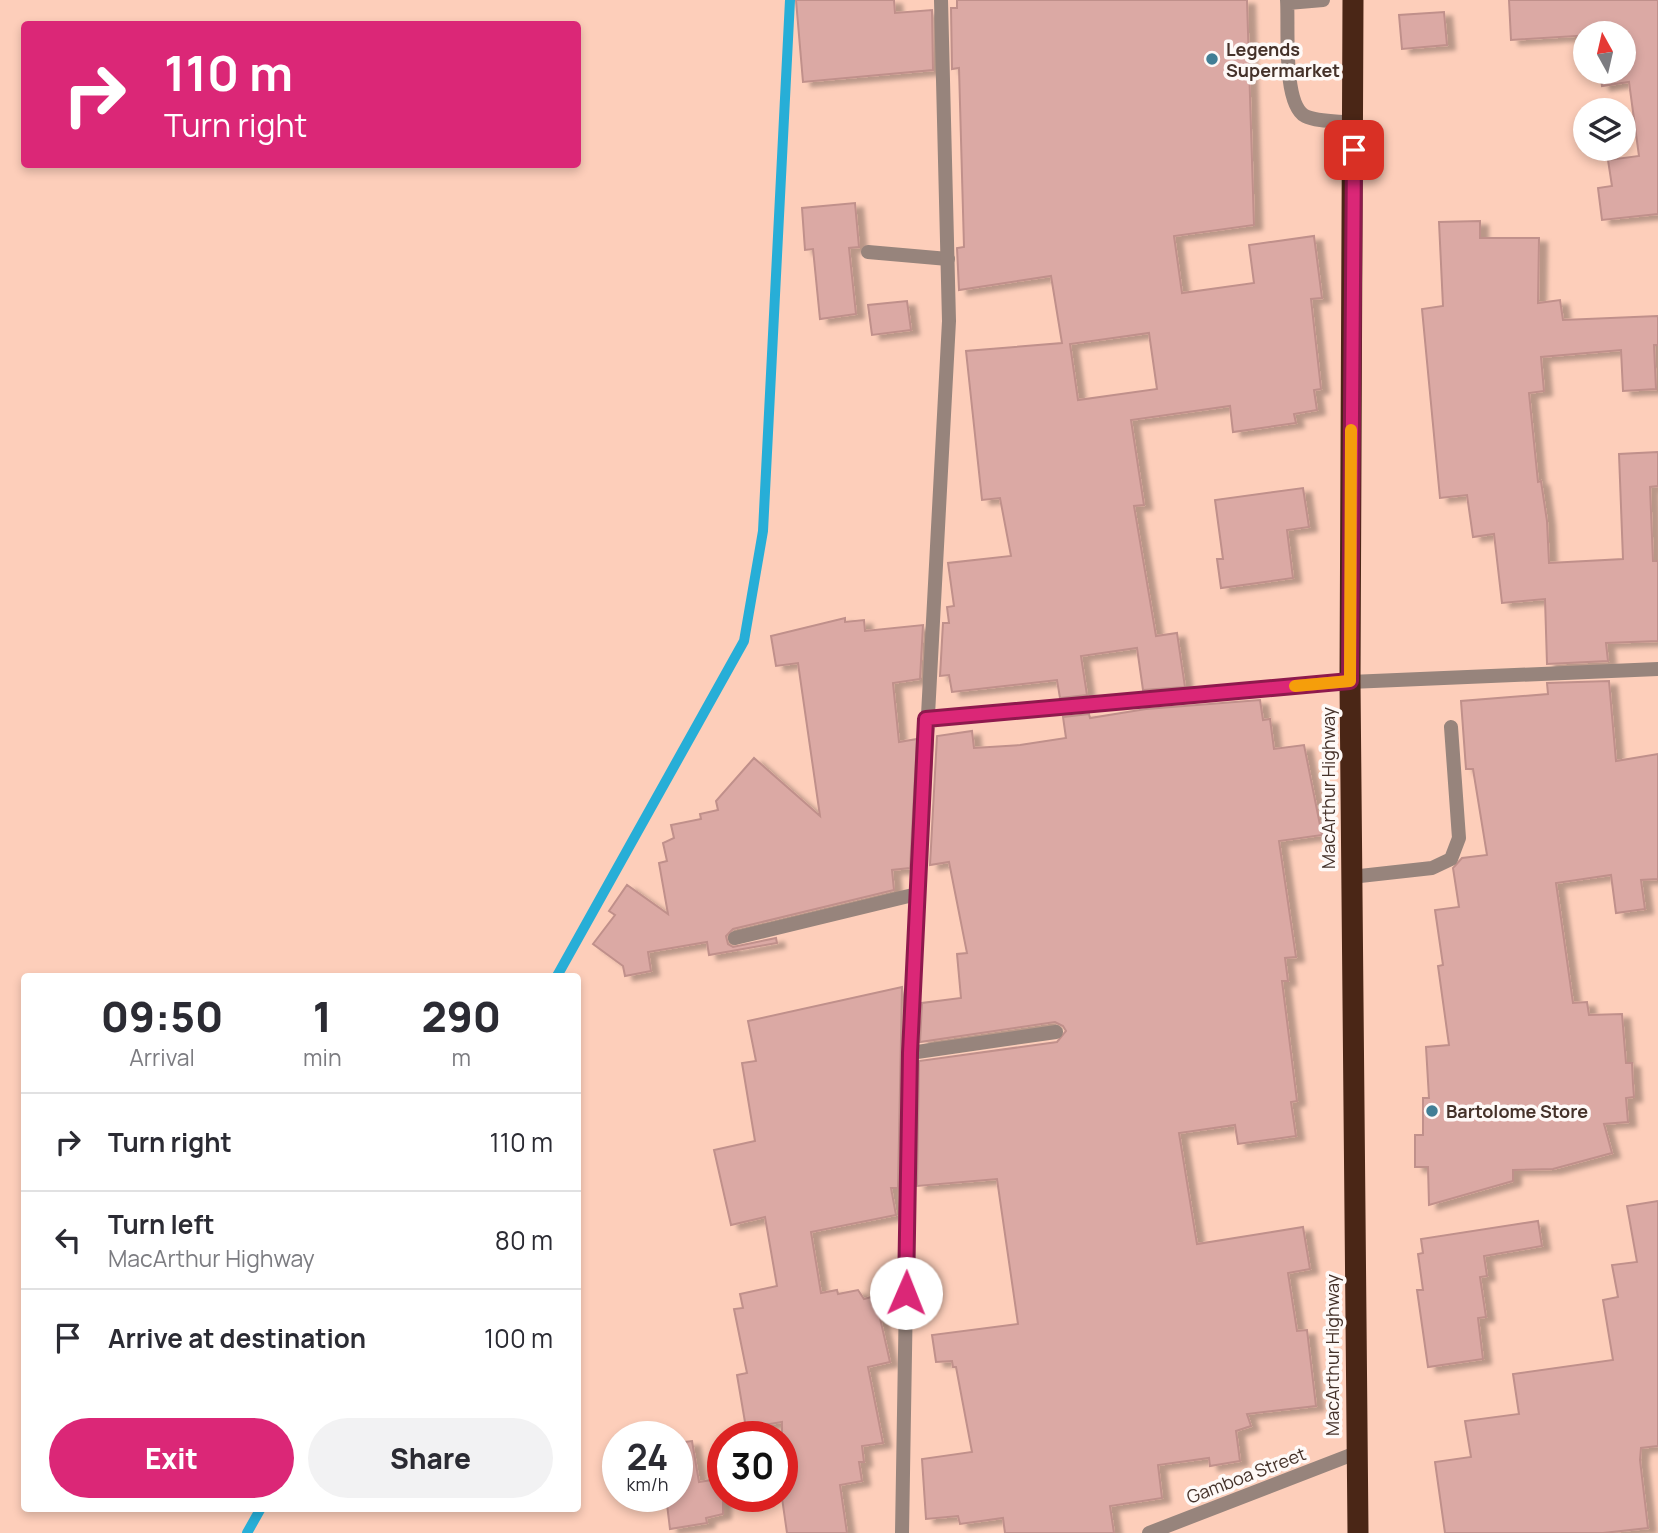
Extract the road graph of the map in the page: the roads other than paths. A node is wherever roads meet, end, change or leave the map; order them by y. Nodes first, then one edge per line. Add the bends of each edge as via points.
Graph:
1 (941, 0) edge
2 (1323, 0) edge
3 (1353, 0) edge
4 (1288, 1) edge
5 (1354, 123) junction
6 (868, 252) dead end
7 (948, 259) junction
8 (1658, 669) edge
9 (1350, 681) junction
10 (926, 719) junction
11 (1451, 727) dead end
12 (1351, 877) junction
13 (917, 894) junction
14 (735, 938) dead end
15 (1056, 1032) dead end
16 (910, 1053) junction
17 (1356, 1453) junction
18 (902, 1533) edge
19 (1149, 1533) edge
20 (1358, 1533) edge

1 - 7 street
2 - 4 street
3 - 5 highway, MacArthur Highway
4 - 5 street via 1294,104 1305,116
5 - 9 highway, MacArthur Highway
6 - 7 street
7 - 10 street via 946,380
8 - 9 street
9 - 10 street
9 - 12 highway, MacArthur Highway
10 - 13 street
11 - 12 street via 1459,838 1451,859 1432,868
12 - 17 highway, MacArthur Highway
13 - 14 street
13 - 16 street
15 - 16 street
16 - 18 street
17 - 19 street, Gamboa Street
17 - 20 highway, MacArthur Highway

